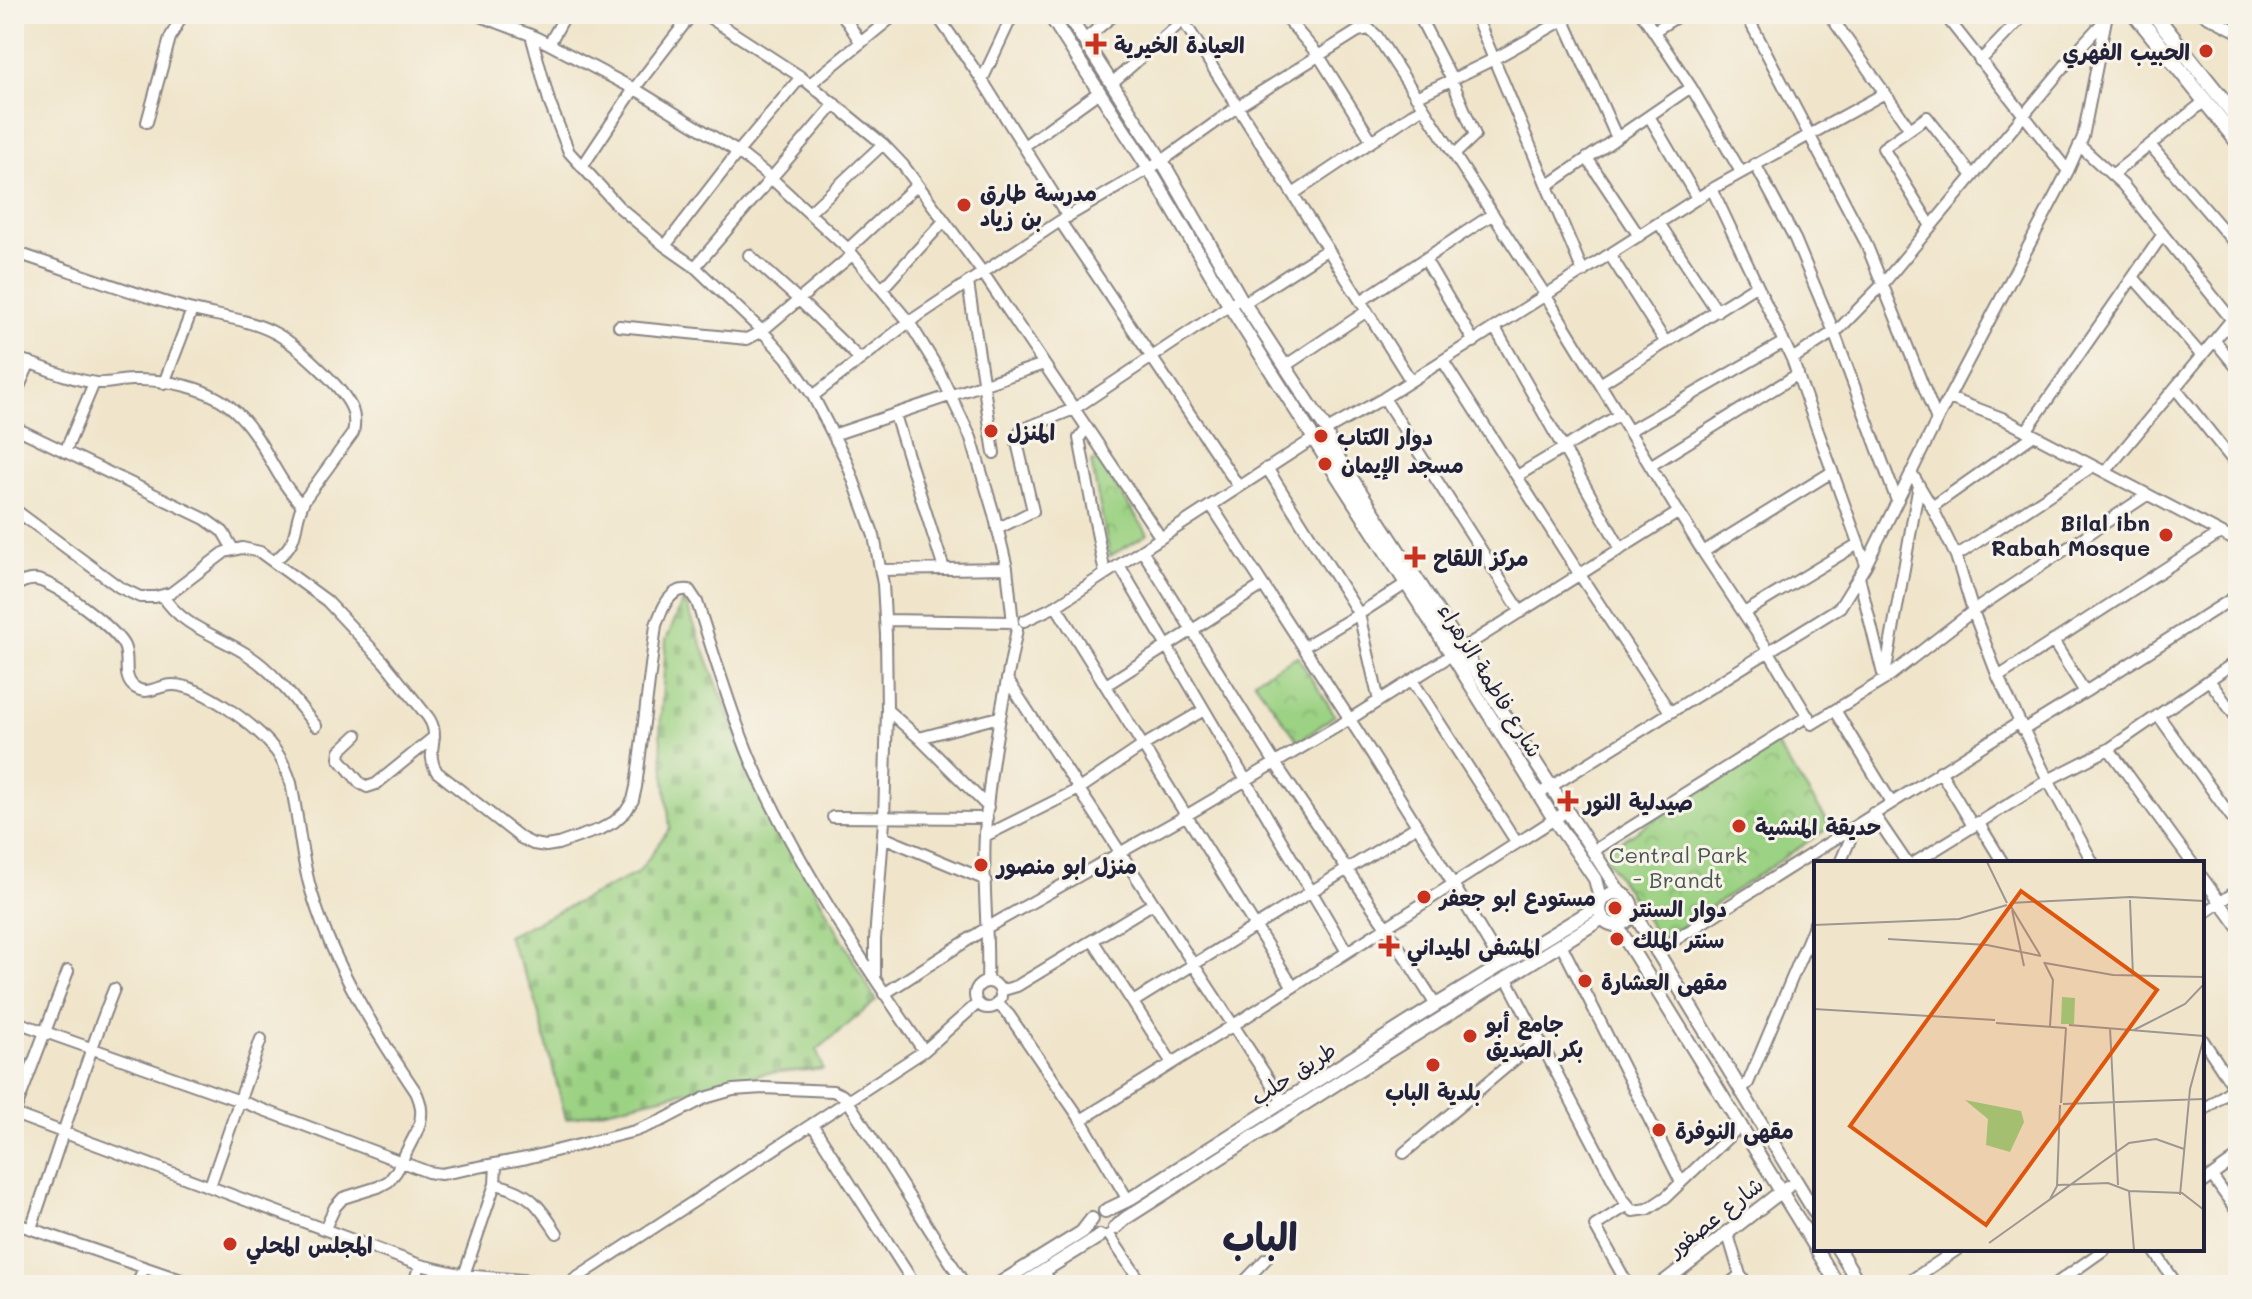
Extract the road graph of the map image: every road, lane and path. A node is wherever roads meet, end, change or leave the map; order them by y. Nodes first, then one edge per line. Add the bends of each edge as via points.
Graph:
1 (183, 14) edge
2 (475, 14) edge
3 (566, 14) edge
4 (692, 14) edge
5 (704, 14) edge
6 (842, 14) edge
7 (896, 14) edge
8 (936, 14) edge
9 (1013, 14) edge
10 (1049, 14) edge
11 (1067, 14) edge
12 (1115, 14) edge
13 (1283, 14) edge
14 (1418, 14) edge
15 (1476, 14) edge
16 (1574, 14) edge
17 (1642, 14) edge
18 (1681, 14) edge
19 (1746, 14) edge
20 (1829, 14) edge
21 (1944, 14) edge
22 (2025, 14) edge
23 (2135, 14) edge
24 (2154, 14) edge
25 (2203, 14) edge
26 (2231, 14) edge
27 (1184, 16) edge
28 (2107, 16) edge
29 (1562, 17) edge
30 (2224, 25) junction
31 (1654, 31) junction
32 (2238, 32) edge
33 (531, 35) junction
34 (1084, 40) junction
35 (861, 43) junction
36 (549, 44) junction
37 (1319, 56) junction
38 (1494, 59) junction
39 (1980, 61) junction
40 (801, 77) junction
41 (1451, 78) junction
42 (982, 80) junction
43 (1112, 83) junction
44 (810, 84) junction
45 (1691, 87) junction
46 (634, 89) junction
47 (1099, 92) junction
48 (1885, 93) junction
49 (1416, 97) junction
50 (2205, 101) junction
51 (835, 104) junction
52 (1237, 107) junction
53 (1423, 107) junction
54 (1649, 116) junction
55 (2023, 116) junction
56 (2238, 119) edge
57 (147, 122) dead end
58 (1910, 129) junction
59 (1809, 134) junction
60 (1617, 138) junction
61 (1372, 141) junction
62 (2238, 142) edge
63 (883, 144) junction
64 (2079, 145) junction
65 (2150, 145) junction
66 (1024, 146) junction
67 (738, 152) junction
68 (1454, 155) junction
69 (1587, 158) junction
70 (1162, 161) junction
71 (1755, 164) junction
72 (582, 167) junction
73 (1149, 169) junction
74 (2068, 171) junction
75 (1741, 172) junction
76 (2112, 175) junction
77 (1973, 176) junction
78 (771, 178) junction
79 (917, 185) junction
80 (1547, 186) junction
81 (1712, 189) junction
82 (1293, 194) junction
83 (1697, 198) junction
84 (809, 213) junction
85 (1493, 214) junction
86 (1064, 219) junction
87 (944, 221) junction
88 (1659, 223) junction
89 (1931, 226) junction
90 (2163, 234) junction
91 (1639, 236) junction
92 (665, 246) junction
93 (2238, 247) edge
94 (1328, 249) junction
95 (14, 252) edge
96 (850, 252) junction
97 (749, 255) dead end
98 (1610, 255) junction
99 (1425, 259) junction
100 (695, 267) junction
101 (1583, 272) junction
102 (983, 273) junction
103 (2133, 277) junction
104 (968, 283) junction
105 (1757, 285) junction
106 (1882, 285) junction
107 (882, 289) junction
108 (1546, 296) junction
109 (799, 300) junction
110 (1242, 300) junction
111 (1229, 305) junction
112 (1364, 306) junction
113 (192, 310) junction
114 (1717, 311) junction
115 (2235, 316) edge
116 (909, 322) junction
117 (619, 326) dead end
118 (1495, 328) junction
119 (762, 331) junction
120 (1834, 332) junction
121 (2215, 341) junction
122 (1474, 342) junction
123 (1784, 342) junction
124 (1666, 343) junction
125 (2202, 356) junction
126 (14, 357) edge
127 (1152, 358) junction
128 (860, 359) junction
129 (1792, 359) junction
130 (1443, 361) junction
131 (30, 362) junction
132 (1044, 364) junction
133 (1285, 366) junction
134 (2238, 369) edge
135 (1798, 374) junction
136 (1411, 381) junction
137 (94, 383) junction
138 (164, 383) junction
139 (1600, 384) junction
140 (984, 385) junction
141 (2175, 388) junction
142 (813, 396) junction
143 (951, 396) junction
144 (14, 398) edge
145 (1384, 398) junction
146 (1949, 398) junction
147 (1074, 409) junction
148 (895, 415) junction
149 (1619, 415) junction
150 (1937, 420) junction
151 (14, 427) edge
152 (1087, 428) junction
153 (1326, 431) junction
154 (1629, 431) junction
155 (2030, 433) junction
156 (833, 435) junction
157 (1312, 438) junction
158 (1562, 447) junction
159 (65, 452) junction
160 (994, 453) dead end
161 (1650, 466) junction
162 (2093, 466) junction
163 (2238, 467) edge
164 (1267, 468) junction
165 (1832, 472) junction
166 (1911, 472) junction
167 (2105, 472) junction
168 (1517, 476) junction
169 (1919, 485) junction
170 (1239, 487) junction
171 (2147, 495) junction
172 (1897, 501) junction
173 (302, 505) junction
174 (1211, 505) junction
175 (1932, 507) junction
176 (14, 509) edge
177 (1679, 512) junction
178 (997, 529) junction
179 (2220, 533) junction
180 (1161, 538) junction
181 (2238, 542) edge
182 (1858, 544) junction
183 (233, 549) junction
184 (1621, 549) junction
185 (1142, 550) junction
186 (1703, 552) junction
187 (1956, 556) junction
188 (274, 561) junction
189 (1119, 565) junction
190 (1866, 565) junction
191 (1007, 568) junction
192 (944, 569) junction
193 (881, 570) junction
194 (1105, 574) junction
195 (1580, 575) junction
196 (1859, 577) junction
197 (1407, 583) junction
198 (1263, 585) junction
199 (14, 587) edge
200 (2238, 595) edge
201 (163, 596) junction
202 (1056, 606) junction
203 (1973, 611) junction
204 (1521, 612) junction
205 (1744, 613) junction
206 (1359, 614) junction
207 (886, 620) junction
208 (1017, 623) junction
209 (1192, 631) junction
210 (2053, 641) junction
211 (1167, 647) junction
212 (1303, 647) junction
213 (1768, 650) junction
214 (1458, 652) junction
215 (2238, 660) edge
216 (1998, 677) junction
217 (1007, 679) junction
218 (1412, 680) junction
219 (1884, 680) junction
220 (2209, 680) junction
221 (1106, 685) junction
222 (2085, 692) junction
223 (1379, 701) junction
224 (887, 710) junction
225 (1204, 710) junction
226 (1835, 710) junction
227 (1670, 712) junction
228 (2158, 715) junction
229 (1808, 716) junction
230 (999, 717) junction
231 (1350, 719) junction
232 (2238, 720) edge
233 (316, 726) dead end
234 (2022, 726) junction
235 (357, 735) dead end
236 (435, 736) junction
237 (919, 738) junction
238 (1144, 745) junction
239 (2109, 749) junction
240 (1275, 763) junction
241 (1940, 771) junction
242 (1245, 780) junction
243 (2048, 780) junction
244 (1551, 787) junction
245 (1079, 789) junction
246 (1539, 794) junction
247 (1891, 802) junction
248 (1567, 811) junction
249 (988, 812) junction
250 (1873, 813) junction
251 (1187, 815) junction
252 (833, 817) dead end
253 (884, 818) junction
254 (1554, 819) junction
255 (1857, 824) junction
256 (1975, 824) junction
257 (1417, 826) junction
258 (2238, 826) edge
259 (985, 836) junction
260 (883, 837) junction
261 (1517, 843) junction
262 (1593, 851) junction
263 (1120, 853) junction
264 (1841, 861) edge
265 (1906, 861) edge
266 (1917, 861) edge
267 (2002, 861) edge
268 (2092, 861) edge
269 (2191, 861) edge
270 (1347, 870) junction
271 (986, 880) junction
272 (2204, 880) edge
273 (1454, 884) junction
274 (2238, 890) edge
275 (1311, 892) junction
276 (1620, 893) junction
277 (2221, 902) junction
278 (1152, 904) junction
279 (1601, 904) junction
280 (1632, 910) junction
281 (2204, 914) edge
282 (1603, 918) junction
283 (1616, 924) junction
284 (1256, 926) junction
285 (1814, 926) edge
286 (988, 927) junction
287 (1386, 927) junction
288 (2238, 927) edge
289 (1808, 940) junction
290 (1093, 941) junction
291 (1561, 944) junction
292 (1814, 951) edge
293 (1347, 952) junction
294 (1656, 952) junction
295 (1501, 964) junction
296 (1193, 965) junction
297 (68, 971) dead end
298 (1506, 977) junction
299 (875, 980) junction
300 (987, 981) junction
301 (1293, 987) junction
302 (114, 989) dead end
303 (1000, 991) junction
304 (884, 994) junction
305 (1133, 1002) junction
306 (978, 1003) junction
307 (997, 1003) junction
308 (1436, 1005) junction
309 (14, 1021) edge
310 (1232, 1026) junction
311 (45, 1031) junction
312 (261, 1039) dead end
313 (1538, 1040) junction
314 (2204, 1042) edge
315 (91, 1048) junction
316 (924, 1051) junction
317 (1172, 1063) junction
318 (2237, 1089) edge
319 (1740, 1090) junction
320 (240, 1101) junction
321 (848, 1101) junction
322 (1284, 1103) junction
323 (2204, 1110) edge
324 (1081, 1120) junction
325 (812, 1124) junction
326 (1741, 1125) junction
327 (65, 1132) junction
328 (1404, 1153) dead end
329 (2238, 1157) edge
330 (401, 1162) junction
331 (496, 1165) junction
332 (2212, 1176) junction
333 (1795, 1180) junction
334 (1681, 1182) junction
335 (2204, 1182) edge
336 (495, 1184) junction
337 (210, 1186) junction
338 (1781, 1191) junction
339 (1128, 1200) junction
340 (1628, 1205) junction
341 (1105, 1211) junction
342 (1814, 1211) edge
343 (2238, 1213) edge
344 (1092, 1219) junction
345 (14, 1223) edge
346 (31, 1228) junction
347 (325, 1228) junction
348 (1727, 1231) junction
349 (557, 1233) dead end
350 (1108, 1233) junction
351 (1814, 1246) edge
352 (1817, 1251) edge
353 (1839, 1251) edge
354 (1955, 1251) edge
355 (2102, 1251) edge
356 (2154, 1251) edge
357 (1266, 1259) dead end
358 (420, 1265) junction
359 (144, 1267) junction
360 (1044, 1270) junction
361 (464, 1275) junction
362 (1740, 1275) junction
363 (567, 1284) edge
364 (137, 1285) edge
365 (196, 1285) edge
366 (413, 1285) edge
367 (915, 1285) edge
368 (965, 1285) edge
369 (997, 1285) edge
370 (1021, 1285) edge
371 (1051, 1285) edge
372 (1143, 1285) edge
373 (1241, 1285) edge
374 (1628, 1285) edge
375 (1660, 1285) edge
376 (1728, 1285) edge
377 (1748, 1285) edge
378 (1838, 1285) edge
379 (1860, 1285) edge
380 (1904, 1285) edge
381 (2054, 1285) edge
382 (2177, 1285) edge

1 - 57 street via 170,38
2 - 33 street
3 - 36 street
4 - 46 street
5 - 40 street
6 - 35 street
7 - 35 street
8 - 42 street
9 - 42 street
10 - 47 main road, شارع فاطمة الزهراء
11 - 34 main road, شارع فاطمة الزهراء
12 - 34 street
13 - 37 street
14 - 41 street
15 - 38 street
16 - 29 street
17 - 31 street
18 - 31 street
19 - 59 street
20 - 48 street
21 - 39 street
22 - 39 street
23 - 50 highway
24 - 56 highway
25 - 30 street
26 - 30 street
27 - 43 street
27 - 52 street
28 - 55 street
28 - 64 street
29 - 38 street
29 - 60 street
30 - 32 street
31 - 45 street
33 - 36 street
33 - 72 street via 550,104 569,152
34 - 43 main road, شارع فاطمة الزهراء
35 - 44 street
36 - 46 street
37 - 49 street via 1369,29
37 - 52 street
37 - 61 street
38 - 41 street
38 - 80 street
39 - 55 street
40 - 44 street
40 - 67 street
41 - 49 street
41 - 68 street via 1475,135
42 - 66 street
43 - 70 main road, شارع فاطمة الزهراء
44 - 51 street
45 - 54 street
45 - 75 street
46 - 67 street
46 - 72 street
47 - 66 street
47 - 73 main road, شارع فاطمة الزهراء
48 - 58 street
48 - 59 street
49 - 53 street
50 - 62 highway
50 - 65 street
51 - 63 street
51 - 78 street
52 - 70 street
52 - 82 street
53 - 61 street
53 - 68 street
54 - 60 street
54 - 83 street
55 - 74 street
55 - 77 street
58 - 77 street via 1927,117
58 - 89 street via 1883,148
59 - 71 street
59 - 106 street
60 - 69 street
61 - 82 street
63 - 79 street
63 - 84 street
64 - 74 street
64 - 76 street
65 - 76 street
65 - 93 street
66 - 86 street
67 - 78 street
67 - 92 street
68 - 85 street
69 - 80 street
69 - 91 street
70 - 73 street
70 - 110 main road, شارع فاطمة الزهراء
71 - 75 street
71 - 120 street via 1795,239
72 - 92 street
73 - 86 street
73 - 111 main road, شارع فاطمة الزهراء
74 - 146 street
75 - 81 street
76 - 90 street
77 - 89 street
78 - 84 street
78 - 100 street
79 - 87 street
79 - 96 street
80 - 101 street
81 - 83 street
81 - 105 street
82 - 94 street
83 - 88 street
84 - 96 street
85 - 99 street
85 - 108 street
86 - 102 street
86 - 127 street
87 - 102 street
87 - 107 street
88 - 91 street
88 - 114 street
89 - 106 street
90 - 103 street
90 - 115 street
91 - 98 street
92 - 100 street
94 - 110 street
94 - 112 street
95 - 113 street
96 - 107 street
96 - 109 street
97 - 109 street
98 - 101 street
98 - 124 street
99 - 112 street
99 - 122 street
100 - 119 street
101 - 108 street
102 - 104 street
102 - 132 street
103 - 125 street
103 - 155 street
104 - 116 street
104 - 140 street
105 - 114 street
105 - 123 street
106 - 120 street
106 - 150 street
107 - 116 street
108 - 118 street
108 - 139 street
109 - 119 street
109 - 128 street
110 - 111 street
110 - 133 main road, شارع فاطمة الزهراء
111 - 127 street
111 - 157 main road, شارع فاطمة الزهراء
112 - 133 street
112 - 136 street
113 - 138 street
113 - 173 street via 273,332 302,352 350,405 355,422 350,438
114 - 124 street
115 - 121 street
116 - 128 street
116 - 143 street
117 - 119 street via 747,339
118 - 122 street
118 - 158 street
119 - 142 street
120 - 129 street
120 - 172 street
121 - 125 street
121 - 134 street
122 - 130 street
123 - 129 street
123 - 154 street
124 - 139 street
125 - 141 street
126 - 131 street
127 - 147 street
127 - 170 street
128 - 142 street
129 - 135 street
130 - 136 street
130 - 168 street
131 - 137 street
131 - 144 street
132 - 140 street
132 - 147 street
133 - 153 main road, شارع فاطمة الزهراء
135 - 161 street
135 - 165 street
136 - 145 street
137 - 138 street
137 - 159 street
138 - 173 street via 205,392 234,409
139 - 149 street
140 - 143 street
140 - 160 street
141 - 163 street
141 - 167 street
142 - 156 street
143 - 148 street
143 - 178 street via 971,438
145 - 153 street
145 - 204 street
146 - 150 street
146 - 155 street
147 - 152 street
147 - 178 street via 1021,430 1016,438 1033,511
148 - 156 street
148 - 192 street
149 - 154 street
149 - 158 street
150 - 166 street
151 - 159 street
152 - 180 street
152 - 194 street via 1079,438
153 - 157 main road via 1316,425
153 - 214 main road, شارع فاطمة الزهراء
154 - 161 street
155 - 162 street
155 - 175 street
156 - 193 street via 874,536
157 - 164 street
157 - 197 main road, شارع فاطمة الزهراء
158 - 168 street
158 - 184 street
159 - 183 street via 211,523
161 - 177 street
162 - 167 street
162 - 187 street
164 - 170 street
164 - 206 street
165 - 182 street
165 - 186 street
166 - 169 street
166 - 172 street
167 - 171 street
168 - 195 street
169 - 175 street
169 - 219 street
170 - 174 street
171 - 179 street
171 - 203 street
172 - 190 street
173 - 188 street via 292,543
174 - 180 street
174 - 198 street
175 - 187 street
176 - 201 street via 125,591 147,598
177 - 184 street
177 - 186 street
178 - 191 street
179 - 181 street
179 - 210 street
180 - 185 street
182 - 190 street
182 - 205 street
183 - 188 street via 251,549
183 - 201 street
184 - 195 street
185 - 189 street
185 - 209 street
186 - 205 street
187 - 203 street
188 - 236 street via 356,631 431,721
189 - 194 street
189 - 211 street
190 - 196 street
191 - 192 street
191 - 208 street
192 - 193 street
193 - 207 street
194 - 202 street
195 - 204 street
195 - 227 street
196 - 213 street via 1840,607
196 - 219 street
197 - 206 street
197 - 214 main road, شارع فاطمة الزهراء
198 - 209 street
198 - 212 street
199 - 330 street via 41,581 64,594 123,645 129,681 138,689 175,685 201,694 233,712 277,752 291,783 312,895 325,932 356,998 422,1106 421,1121
200 - 222 street
201 - 233 street via 185,621 269,671
202 - 208 street
202 - 221 street
203 - 216 street
203 - 219 street
204 - 214 street
205 - 213 street
206 - 212 street
206 - 223 street
207 - 208 street
207 - 224 street
208 - 217 street
209 - 211 street
209 - 240 street
210 - 216 street
210 - 222 street
211 - 221 street
211 - 225 street
212 - 231 street
213 - 227 street
213 - 229 street
214 - 218 street
214 - 244 main road, شارع فاطمة الزهراء
214 - 246 main road, شارع فاطمة الزهراء
215 - 220 street
216 - 234 street
217 - 230 street
217 - 245 street
218 - 223 street
218 - 261 street
219 - 226 street
220 - 228 street
220 - 232 street
221 - 238 street
222 - 234 street
223 - 231 street
224 - 237 street
224 - 253 street
225 - 238 street
225 - 242 street
226 - 229 street via 1812,724
226 - 247 street
227 - 244 street
228 - 239 street
228 - 258 street
229 - 262 street
230 - 237 street
230 - 249 street
231 - 240 street
231 - 257 street
234 - 241 street
234 - 243 street
235 - 236 street via 338,754 367,787
236 - 299 street via 430,756 437,772 527,842 552,846 607,826 626,811 634,794 656,625 674,592 689,590 762,785
237 - 249 street
238 - 245 street
238 - 251 street
239 - 243 street
239 - 269 street
240 - 242 street
240 - 270 street
241 - 247 street
241 - 256 street
242 - 251 street
242 - 275 street
243 - 256 street
243 - 268 street
244 - 246 street
244 - 248 main road, شارع فاطمة الزهراء
245 - 259 street
245 - 263 street
246 - 254 main road, شارع فاطمة الزهراء
247 - 250 street
248 - 254 street
248 - 262 main road, شارع فاطمة الزهراء
249 - 253 street
249 - 259 street
250 - 255 street
250 - 265 street
251 - 263 street
251 - 284 street
252 - 253 street
253 - 260 street
254 - 261 street
254 - 279 main road, شارع فاطمة الزهراء via 1595,879
255 - 264 street
255 - 294 street
256 - 266 street
256 - 267 street
257 - 270 street
257 - 273 street
259 - 271 street
260 - 271 street
260 - 299 street
261 - 273 street
262 - 276 main road, شارع فاطمة الزهراء
263 - 278 street
263 - 286 street
270 - 275 street
270 - 287 street
271 - 286 street
272 - 277 street
273 - 287 street
273 - 295 street
274 - 277 street
275 - 284 street
275 - 293 street
276 - 279 main road via 1611,893
276 - 280 main road
277 - 281 street
277 - 288 street
278 - 290 street
278 - 296 street
279 - 282 main road
279 - 295 main road, طريق حلب
280 - 283 main road via 1629,918
280 - 294 main road
282 - 283 main road
282 - 291 main road
283 - 326 main road
284 - 296 street
284 - 301 street
285 - 289 street
286 - 300 street
286 - 304 street
287 - 293 street
287 - 308 street
289 - 292 street
289 - 319 street via 1748,1083
290 - 303 street
290 - 305 street
291 - 298 main road
291 - 334 street
293 - 301 street
294 - 319 main road
295 - 308 main road, طريق حلب
296 - 305 street
296 - 310 street
297 - 311 street
298 - 313 street
298 - 350 main road
299 - 304 street
300 - 303 street
300 - 306 street via 976,987
301 - 310 street
302 - 315 street
303 - 307 street
304 - 316 street
305 - 317 street
306 - 307 street via 985,1008
306 - 316 street
307 - 324 street
308 - 322 main road, طريق حلب
309 - 311 street
310 - 317 street
310 - 322 street
311 - 315 street
311 - 327 street via 14,1114
312 - 320 street
313 - 328 street
313 - 340 street
314 - 318 street
315 - 320 street
315 - 327 street
316 - 321 street
317 - 324 street
318 - 323 street
319 - 333 main road
320 - 330 street
320 - 337 street
321 - 325 street
321 - 331 street via 833,1091 733,1090 635,1131
321 - 368 street
322 - 339 main road, طريق حلب
324 - 339 street
325 - 363 street
325 - 367 street
326 - 334 street
326 - 338 main road
327 - 337 street
327 - 346 street
329 - 332 street
330 - 331 street via 441,1174
330 - 347 street via 384,1184 340,1200
331 - 336 street
332 - 335 street
332 - 343 street
333 - 338 main road, شارع عصفور
333 - 342 main road
334 - 340 street via 1648,1209 1633,1211
336 - 349 street via 530,1197
336 - 361 street
337 - 347 street
338 - 348 main road, شارع عصفور
338 - 351 main road
339 - 341 main road, طريق حلب
340 - 374 street via 1595,1226
341 - 344 main road
341 - 350 main road via 1114,1217
344 - 350 main road via 1093,1230
344 - 369 main road via 1082,1232
345 - 346 street
346 - 359 street
347 - 358 street
348 - 362 street
348 - 375 main road, شارع عصفور
350 - 360 main road
350 - 372 street
352 - 378 main road
353 - 379 main road
354 - 380 street
355 - 381 street
356 - 382 street
357 - 373 street
358 - 361 street
358 - 366 street
359 - 364 street
359 - 365 street
360 - 370 main road
360 - 371 street
361 - 363 street
362 - 376 street
362 - 377 street

